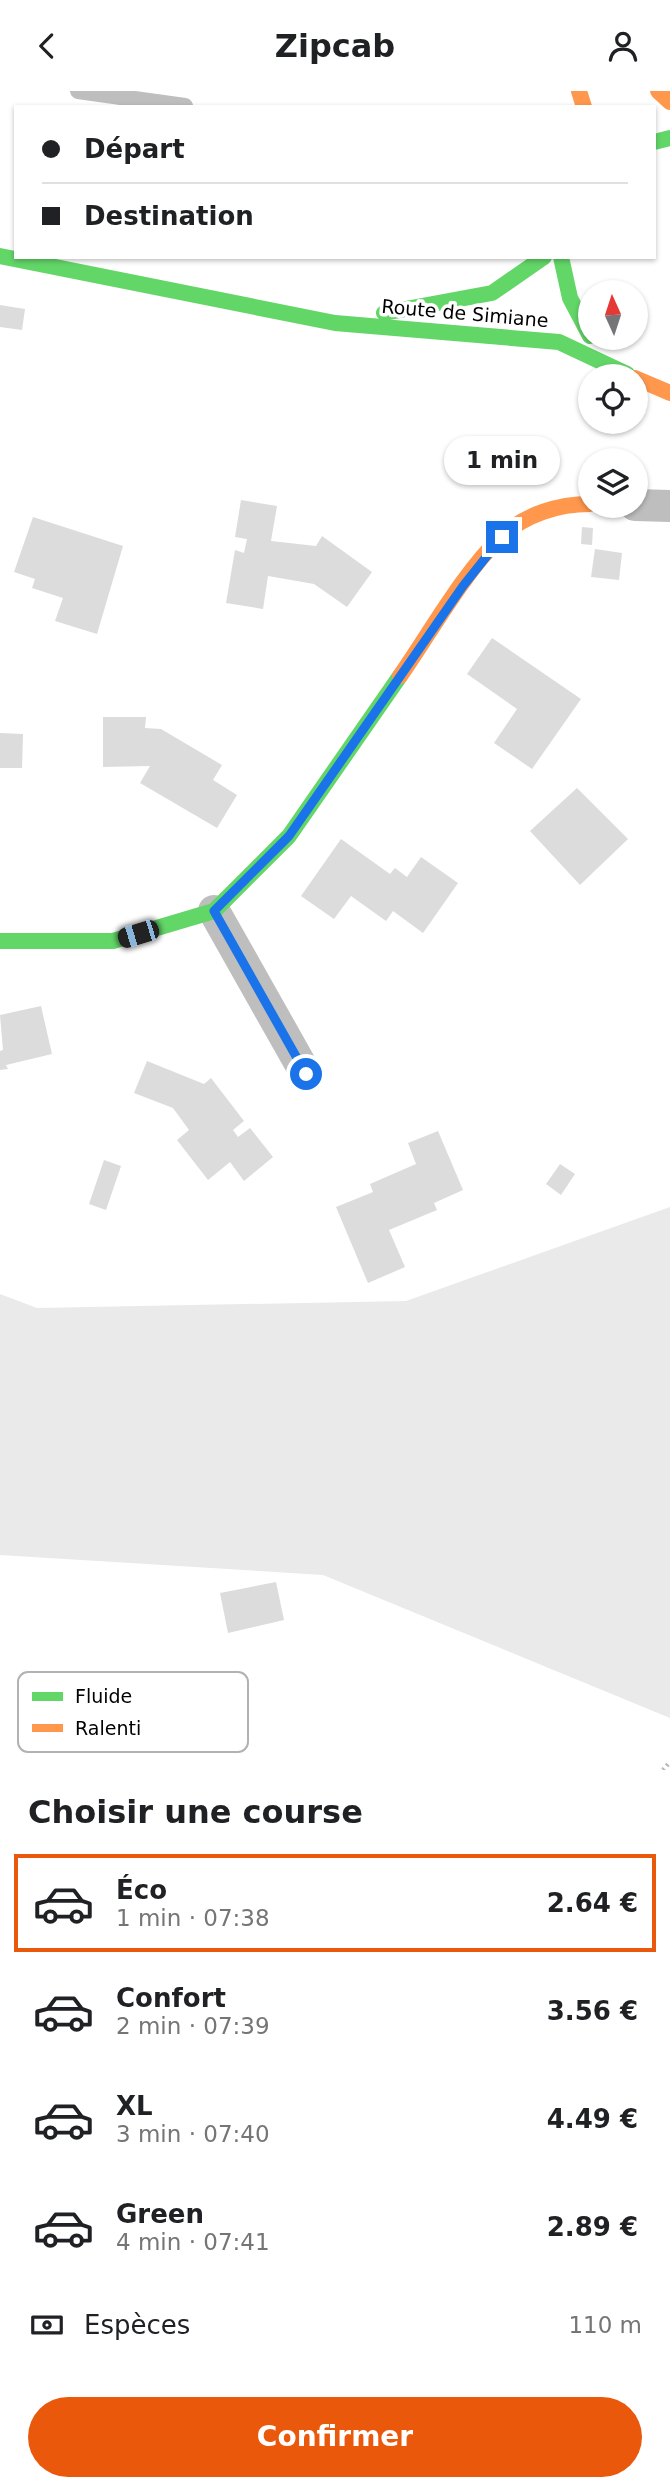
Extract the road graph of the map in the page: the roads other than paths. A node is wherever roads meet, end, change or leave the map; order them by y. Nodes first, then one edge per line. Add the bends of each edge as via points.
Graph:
1 (78, 91) edge
2 (658, 91) edge
3 (670, 102) edge
4 (178, 105) edge
5 (15, 259) edge
6 (541, 259) edge
7 (561, 259) edge
8 (578, 320) edge
9 (335, 323) junction
10 (604, 350) edge
11 (606, 364) edge
12 (618, 364) edge
13 (648, 383) edge
14 (670, 393) edge
15 (578, 504) edge
16 (648, 505) edge
17 (670, 506) edge
18 (214, 911) junction
19 (0, 941) edge
20 (306, 1074) dead end

1 - 4 lane
2 - 3 main road
5 - 9 main road, Route de Simiane
6 - 9 main road, Route de Simiane via 492,293
7 - 8 main road via 564,287
9 - 11 main road, Route de Simiane via 559,342
10 - 12 main road
13 - 14 main road, Route de Simiane
15 - 18 main road via 533,516 502,537 289,836
16 - 17 street
18 - 19 main road via 113,941
18 - 20 street

